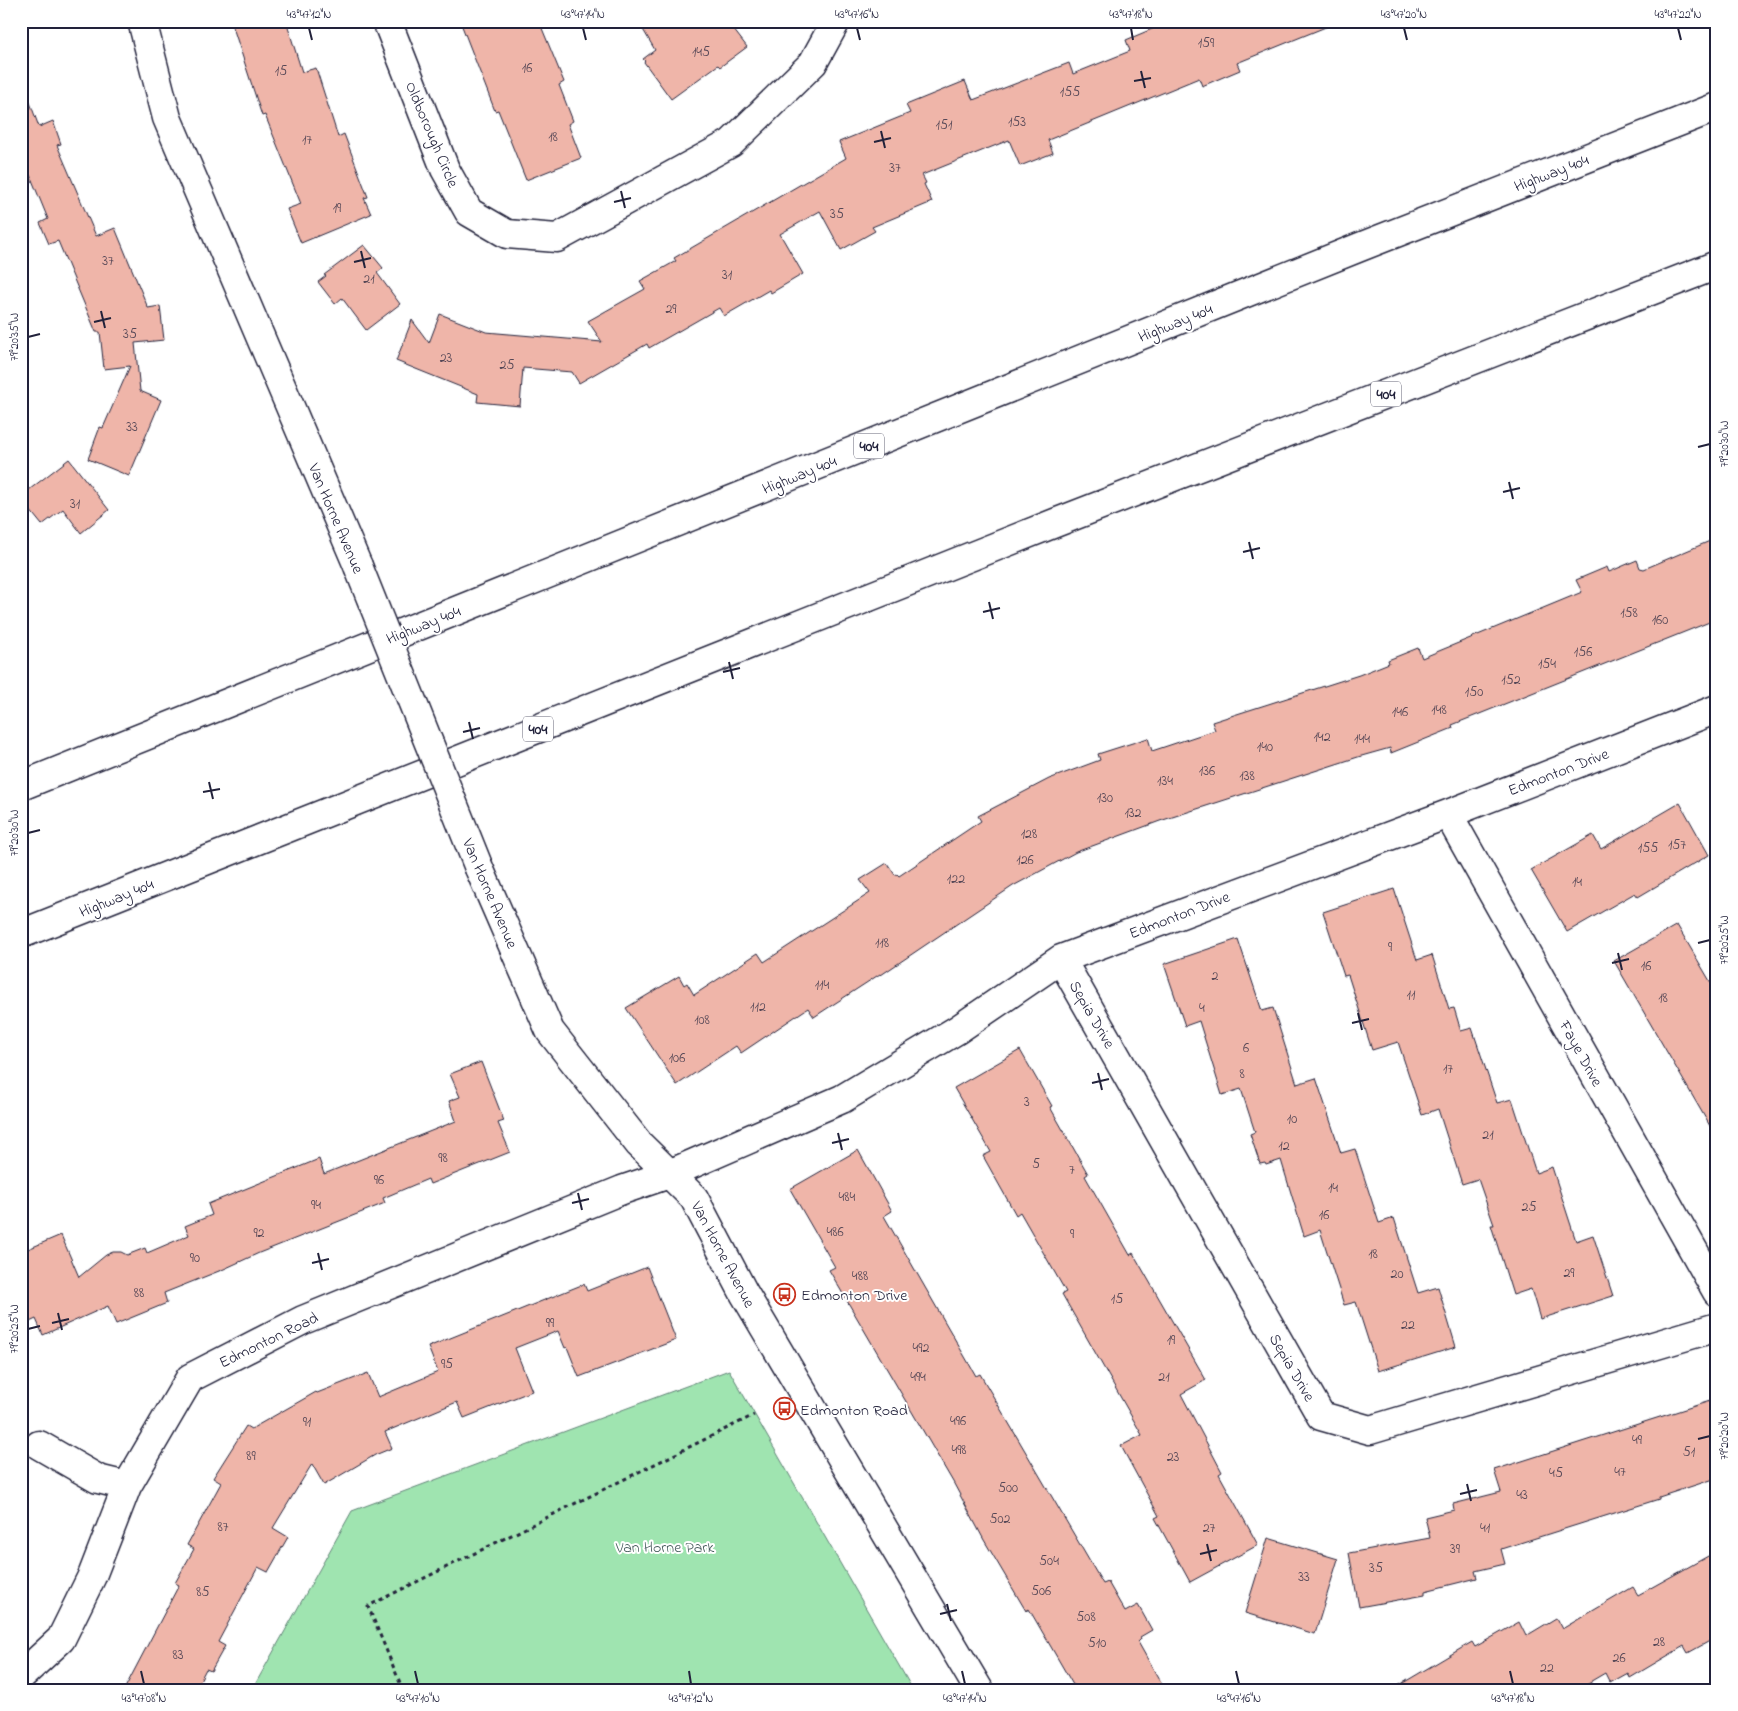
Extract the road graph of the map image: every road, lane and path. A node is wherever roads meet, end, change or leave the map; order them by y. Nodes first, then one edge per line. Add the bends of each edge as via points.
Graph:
1 (142, 21) edge
2 (387, 21) edge
3 (836, 21) edge
4 (1717, 107) edge
5 (1717, 265) edge
6 (1717, 709) edge
7 (21, 786) edge
8 (1448, 814) junction
9 (21, 934) edge
10 (1062, 959) junction
11 (669, 1174) junction
12 (1717, 1292) edge
13 (1717, 1328) edge
14 (754, 1415) dead end
15 (39, 1445) dead end
16 (127, 1486) junction
17 (21, 1676) edge
18 (404, 1690) edge
19 (979, 1690) edge

1 - 11 main road, Van Horne Avenue, bridge via 167,118 358,566 479,868 550,1031 639,1144
2 - 3 main road, Oldborough Circle via 444,170 469,212 507,234 558,238 731,143 813,63
4 - 7 main road, Highway 404 / 404 via 1360,247
5 - 9 main road, Highway 404 / 404 via 1055,523
6 - 8 main road, Edmonton Drive
8 - 10 main road, Edmonton Drive
8 - 12 main road, Faye Drive
10 - 11 main road, Edmonton Drive via 957,1030 842,1099
10 - 13 main road, Sepia Drive via 1321,1416 1370,1430
11 - 16 main road, Edmonton Road via 303,1320 190,1378
11 - 19 main road, Van Horne Avenue via 694,1198 744,1293
14 - 18 path via 368,1606
15 - 16 main road via 98,1479
16 - 17 main road, Edmonton Road via 92,1576 61,1639

